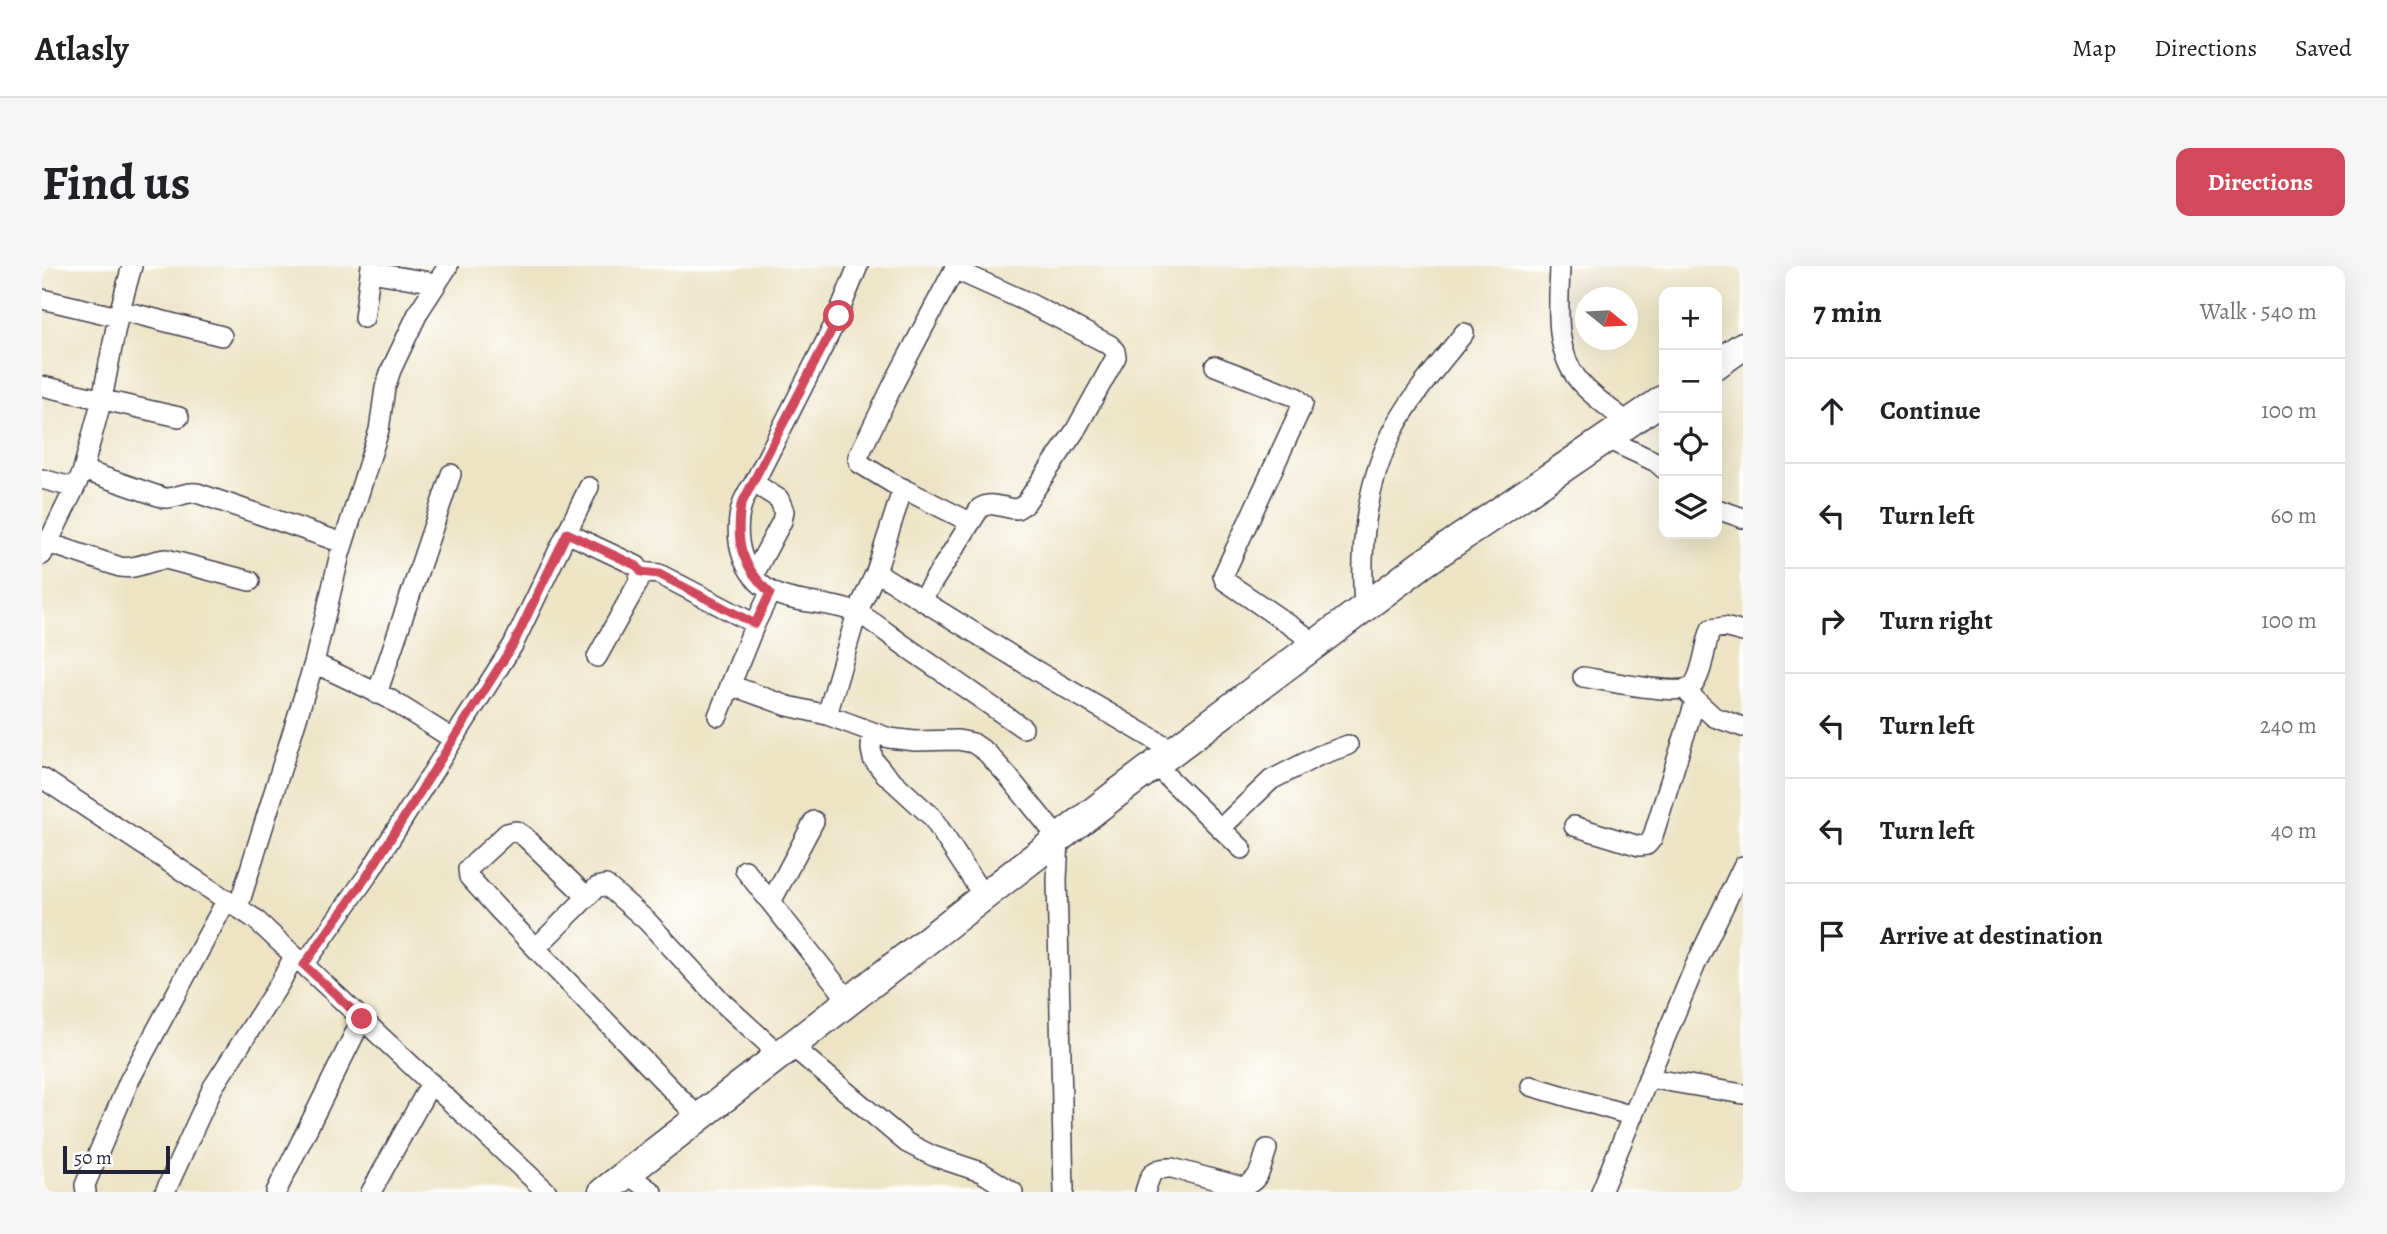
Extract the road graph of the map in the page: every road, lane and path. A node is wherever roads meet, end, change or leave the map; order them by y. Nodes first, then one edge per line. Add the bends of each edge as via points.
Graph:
1 (132, 266) edge
2 (448, 266) edge
3 (858, 266) edge
4 (1560, 266) edge
5 (955, 267) edge
6 (371, 269) edge
7 (436, 283) junction
8 (42, 299) edge
9 (119, 313) junction
10 (365, 318) dead end
11 (1464, 332) dead end
12 (222, 336) dead end
13 (1743, 346) edge
14 (1722, 361) edge
15 (1215, 366) dead end
16 (42, 386) edge
17 (102, 398) junction
18 (1659, 402) edge
19 (179, 417) dead end
20 (1618, 431) junction
21 (1659, 465) edge
22 (83, 470) junction
23 (451, 474) dead end
24 (42, 479) edge
25 (754, 483) junction
26 (589, 487) dead end
27 (75, 488) junction
28 (903, 488) junction
29 (1722, 511) edge
30 (1743, 518) edge
31 (970, 522) junction
32 (567, 533) junction
33 (343, 543) junction
34 (44, 546) edge
35 (641, 572) junction
36 (876, 572) junction
37 (753, 576) junction
38 (250, 581) dead end
39 (770, 593) junction
40 (922, 599) junction
41 (1364, 607) junction
42 (857, 613) junction
43 (755, 624) junction
44 (1743, 632) edge
45 (1316, 643) junction
46 (597, 657) dead end
47 (314, 663) junction
48 (1583, 677) dead end
49 (730, 685) junction
50 (377, 694) junction
51 (1690, 696) junction
52 (827, 715) junction
53 (718, 716) dead end
54 (1743, 727) edge
55 (1023, 728) dead end
56 (872, 733) junction
57 (453, 739) junction
58 (1348, 745) dead end
59 (1164, 758) junction
60 (42, 778) edge
61 (814, 821) dead end
62 (1574, 826) dead end
63 (1221, 828) junction
64 (1059, 839) junction
65 (1242, 849) dead end
66 (1743, 866) edge
67 (745, 870) dead end
68 (587, 897) junction
69 (984, 897) junction
70 (771, 902) junction
71 (232, 905) junction
72 (536, 948) junction
73 (299, 960) junction
74 (849, 1001) junction
75 (362, 1019) junction
76 (786, 1050) junction
77 (1648, 1078) junction
78 (431, 1083) junction
79 (1531, 1086) dead end
80 (1743, 1094) edge
81 (1633, 1116) junction
82 (699, 1118) junction
83 (1267, 1149) dead end
84 (627, 1174) junction
85 (86, 1192) edge
86 (165, 1192) edge
87 (276, 1192) edge
88 (371, 1192) edge
89 (547, 1192) edge
90 (603, 1192) edge
91 (652, 1192) edge
92 (1013, 1192) edge
93 (1064, 1192) edge
94 (1145, 1192) edge
95 (1601, 1192) edge

1 - 9 street
2 - 7 street
3 - 25 street via 833,327
4 - 20 street via 1559,327 1566,361
5 - 28 street via 858,457 865,468
5 - 31 street via 1110,345 1116,357 1075,431 1025,504 1017,509 985,504
6 - 7 street
6 - 10 street
7 - 33 street via 391,370 379,430
8 - 9 street
9 - 12 street
9 - 17 street
11 - 41 street via 1402,415 1382,459 1364,522
13 - 14 highway
15 - 45 street via 1296,397 1303,404 1223,576
16 - 17 street
17 - 19 street
17 - 22 street
18 - 20 highway
20 - 21 street
20 - 41 highway
22 - 27 street
22 - 33 street via 164,498 197,493
23 - 50 street
24 - 27 street
25 - 37 street via 738,521 739,539
25 - 37 street via 779,499 785,511
26 - 32 street
27 - 34 street
28 - 31 street
28 - 36 street
29 - 30 street
31 - 40 street
32 - 35 street
32 - 57 street via 513,645
33 - 47 street
34 - 38 street via 131,569 166,559
35 - 43 street via 659,574
35 - 46 street
36 - 40 street
36 - 42 street
37 - 39 street
39 - 42 street
39 - 43 street
40 - 59 street
41 - 45 highway
42 - 52 street
42 - 55 street
43 - 49 street
44 - 51 street via 1711,629
45 - 59 highway
47 - 50 street
47 - 71 street
48 - 51 street
49 - 52 street
49 - 53 street
50 - 57 street
51 - 54 street via 1714,717
51 - 62 street via 1647,845 1620,842
52 - 56 street
56 - 64 street via 915,741 973,743 1007,775
56 - 69 street via 873,759 932,817
57 - 73 street via 367,876
58 - 63 street via 1271,780
59 - 63 street
59 - 64 highway
60 - 71 street
61 - 70 street
63 - 65 street
64 - 69 highway
64 - 93 street
66 - 77 street
67 - 70 street
68 - 72 street
68 - 72 street via 516,831 507,833 473,862 469,877
68 - 76 street via 602,884 614,889 723,1003
69 - 74 highway
70 - 74 street
71 - 73 street via 255,919
71 - 85 street via 129,1081
72 - 82 street
73 - 75 street
73 - 86 street via 213,1087
74 - 76 highway
75 - 78 street
75 - 87 street
76 - 82 highway
76 - 92 street via 907,1143 981,1171
77 - 80 street
77 - 81 street
78 - 88 street
78 - 89 street
79 - 81 street
81 - 95 street
82 - 84 highway
83 - 94 street via 1252,1183 1242,1186 1161,1167 1154,1171
84 - 90 highway
84 - 91 street

